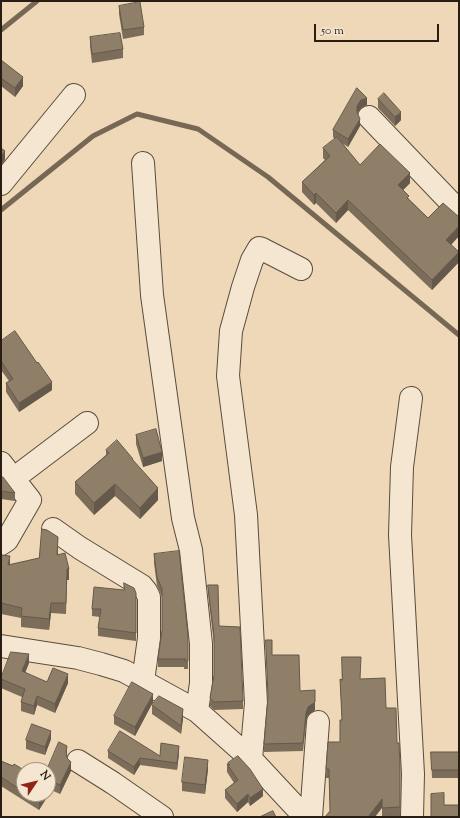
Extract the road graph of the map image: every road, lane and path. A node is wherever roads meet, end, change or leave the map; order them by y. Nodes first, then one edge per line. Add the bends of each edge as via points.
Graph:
1 (74, 95) dead end
2 (369, 117) dead end
3 (143, 162) dead end
4 (1, 184) edge
5 (459, 209) edge
6 (300, 269) dead end
7 (411, 398) dead end
8 (87, 422) dead end
9 (7, 471) edge
10 (53, 529) dead end
11 (1, 544) edge
12 (1, 646) edge
13 (144, 681) junction
14 (197, 711) junction
15 (318, 722) dead end
16 (251, 759) junction
17 (78, 761) dead end
18 (162, 817) edge
19 (305, 817) edge
20 (311, 817) edge
21 (412, 817) edge

1 - 4 street
2 - 5 street
3 - 14 street via 152,295 183,518 191,550 201,644 201,683
6 - 16 street via 259,248 252,260 231,331 228,376 246,515 256,703
7 - 21 street via 402,467 400,535 413,774
8 - 9 street
9 - 11 street via 30,500 7,540
10 - 13 street via 146,591 149,597 149,638
12 - 13 street via 78,658 124,671
13 - 14 street
14 - 16 street
15 - 20 street
16 - 19 street
17 - 18 street

